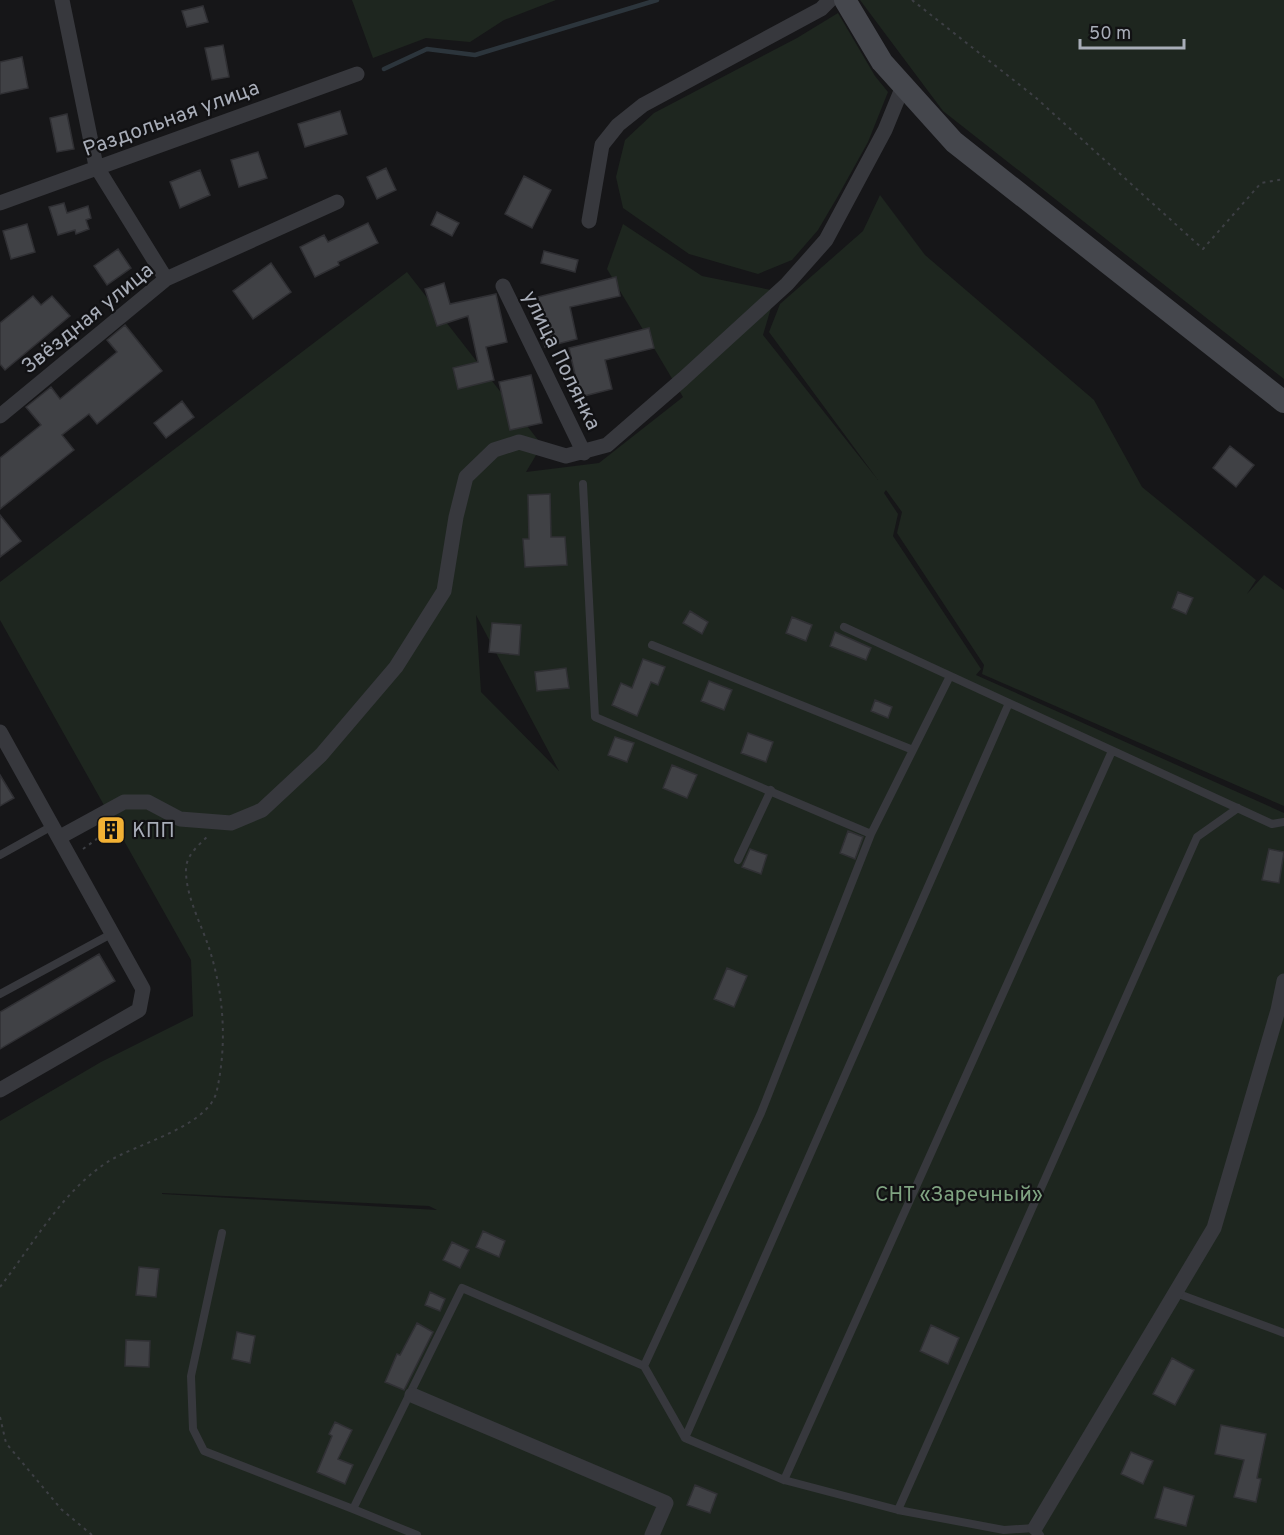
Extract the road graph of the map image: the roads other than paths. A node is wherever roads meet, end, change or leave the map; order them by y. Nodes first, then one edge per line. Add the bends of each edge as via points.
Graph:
1 (62, 0) edge
2 (830, 0) edge
3 (845, 0) edge
4 (357, 74) dead end
5 (903, 86) junction
6 (96, 166) junction
7 (337, 202) dead end
8 (0, 203) edge
9 (588, 221) dead end
10 (166, 279) junction
11 (503, 286) dead end
12 (1284, 402) edge
13 (0, 416) edge
14 (584, 453) junction
15 (583, 484) dead end
16 (844, 627) dead end
17 (652, 645) dead end
18 (950, 676) junction
19 (1009, 703) junction
20 (0, 732) edge
21 (914, 750) junction
22 (1112, 750) junction
23 (5, 753) edge
24 (771, 790) junction
25 (1238, 808) junction
26 (1284, 822) edge
27 (57, 831) junction
28 (871, 834) junction
29 (0, 855) edge
30 (738, 860) dead end
31 (113, 933) junction
32 (1284, 981) edge
33 (0, 994) edge
34 (0, 1090) edge
35 (222, 1233) dead end
36 (1176, 1293) junction
37 (1284, 1333) edge
38 (645, 1366) junction
39 (411, 1395) junction
40 (685, 1438) junction
41 (784, 1480) junction
42 (353, 1509) junction
43 (898, 1510) junction
44 (1038, 1532) edge
45 (417, 1535) edge
46 (652, 1535) edge

1 - 6 street
2 - 9 street via 821,9 643,105 618,125 602,145
3 - 5 street via 882,62
4 - 6 street, Раздольная улица
5 - 12 street via 954,142
5 - 14 street via 852,195 826,240 803,267 607,445
6 - 8 street, Раздольная улица
6 - 10 street
7 - 10 street, Звёздная улица
10 - 13 street, Звёздная улица
11 - 14 street, улица Полянка
14 - 27 street via 566,456 519,442 494,450 466,477 444,591 396,667 321,755 262,810 226,823 180,819 148,802 124,802
15 - 24 lane via 595,717
16 - 18 lane
17 - 21 lane
18 - 19 lane
18 - 21 lane
19 - 22 lane
19 - 40 lane
20 - 23 street
21 - 28 lane
22 - 25 lane
22 - 41 lane
23 - 27 street
24 - 28 lane
24 - 30 lane
25 - 26 lane via 1272,824
25 - 43 lane via 1197,837
27 - 29 lane
27 - 31 street
28 - 38 lane via 761,1113
31 - 33 lane
31 - 34 street via 144,989 139,1010
32 - 36 street via 1214,1228
35 - 42 lane via 191,1376 193,1429 204,1451
36 - 37 lane
36 - 44 street
38 - 39 lane via 462,1288
38 - 40 lane
39 - 42 lane
39 - 46 street via 666,1503
40 - 41 lane
41 - 43 lane
42 - 45 lane
43 - 44 lane via 1004,1530

